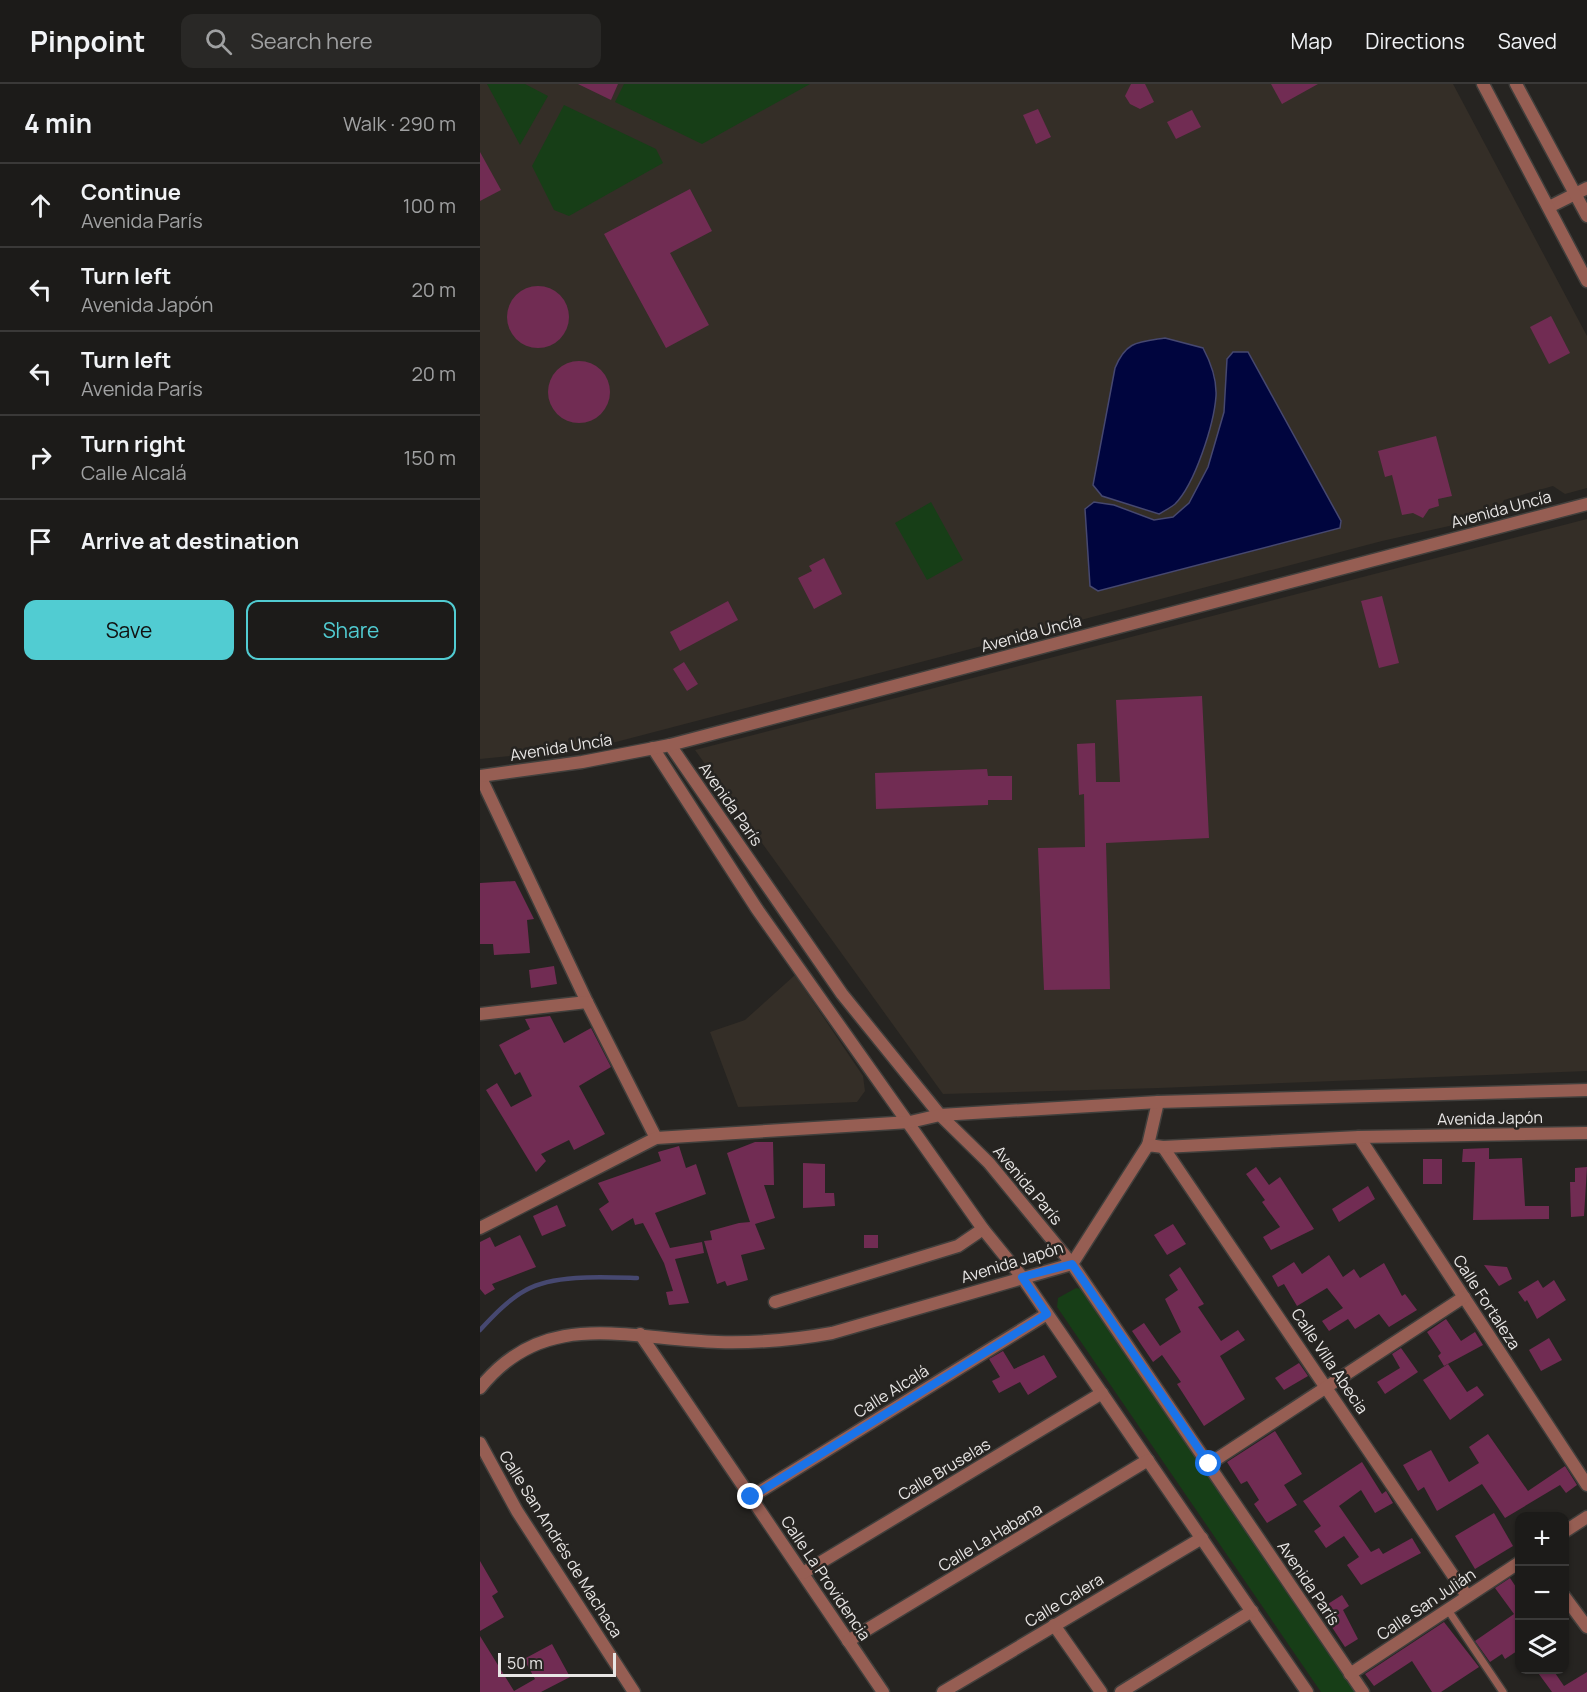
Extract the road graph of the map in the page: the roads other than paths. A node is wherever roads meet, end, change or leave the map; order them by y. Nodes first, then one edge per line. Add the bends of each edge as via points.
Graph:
1 (1483, 84) edge
2 (1516, 84) edge
3 (1587, 188) edge
4 (1575, 194) junction
5 (1549, 207) junction
6 (1587, 216) edge
7 (1587, 280) edge
8 (1587, 504) edge
9 (670, 745) junction
10 (653, 748) junction
11 (480, 776) edge
12 (587, 1002) junction
13 (480, 1014) edge
14 (1587, 1090) edge
15 (1158, 1102) junction
16 (940, 1115) junction
17 (910, 1122) junction
18 (1587, 1132) edge
19 (1359, 1137) junction
20 (656, 1138) junction
21 (1148, 1145) junction
22 (1163, 1147) junction
23 (480, 1228) edge
24 (983, 1229) junction
25 (1072, 1264) junction
26 (1022, 1277) junction
27 (1464, 1297) junction
28 (775, 1302) dead end
29 (1047, 1314) junction
30 (640, 1334) junction
31 (1327, 1386) junction
32 (480, 1388) edge
33 (1102, 1393) junction
34 (480, 1443) edge
35 (1148, 1460) junction
36 (1209, 1464) junction
37 (1587, 1485) edge
38 (751, 1497) junction
39 (1587, 1517) edge
40 (1569, 1529) edge
41 (1202, 1538) junction
42 (1515, 1565) edge
43 (803, 1573) junction
44 (1467, 1596) junction
45 (1569, 1603) edge
46 (1448, 1610) junction
47 (1252, 1611) junction
48 (1054, 1625) junction
49 (1587, 1627) edge
50 (848, 1641) junction
51 (1350, 1674) junction
52 (634, 1692) edge
53 (883, 1692) edge
54 (943, 1692) edge
55 (1101, 1692) edge
56 (1121, 1692) edge
57 (1307, 1692) edge
58 (1363, 1692) edge
59 (1503, 1692) edge

1 - 5 street
2 - 4 street
3 - 4 street
4 - 5 street
4 - 6 street
5 - 7 street
8 - 9 street, Avenida Uncía
9 - 10 street, Avenida Uncía
9 - 16 street, Avenida París via 842,994
10 - 11 street, Avenida Uncía
10 - 17 street, Avenida París via 757,909
11 - 12 street
12 - 13 street
12 - 20 street
14 - 15 street, Avenida Japón
15 - 16 street, Avenida Japón
15 - 21 street
16 - 17 street, Avenida Japón
16 - 25 street, Avenida París via 989,1162
17 - 20 street, Avenida Japón
17 - 24 street, Avenida París
18 - 19 street, Avenida Japón
19 - 22 street, Avenida Japón
19 - 27 street, Calle Fortaleza
20 - 23 street
21 - 22 street, Avenida Japón
21 - 25 street, Avenida Japón
22 - 31 street, Calle Villa Abecia
24 - 26 street, Avenida París
24 - 28 street via 958,1246
25 - 26 street, Avenida Japón
25 - 36 street, Avenida París
26 - 29 street, Avenida París
26 - 30 street, Avenida Japón via 796,1340 716,1342
27 - 31 street
27 - 37 street, Calle Fortaleza
29 - 33 street, Avenida París
29 - 38 street, Calle Alcalá
30 - 32 street, Avenida Japón via 581,1332 553,1338 523,1349 494,1371
30 - 38 street, Calle La Providencia
31 - 36 street
31 - 44 street, Calle Villa Abecia
33 - 35 street, Avenida París
33 - 43 street, Calle Bruselas
34 - 52 street, Calle San Andrés de Machaca via 517,1511
35 - 41 street, Avenida París
35 - 50 street, Calle La Habana
36 - 51 street, Avenida París
38 - 43 street, Calle La Providencia
39 - 40 street
41 - 47 street, Avenida París
41 - 48 street, Calle Calera
42 - 44 street, Calle San Julián
43 - 50 street, Calle La Providencia
44 - 46 street, Calle San Julián
45 - 49 street
46 - 51 street, Calle San Julián
46 - 59 lane
47 - 56 street
47 - 57 street, Avenida París
48 - 54 street, Calle Calera
48 - 55 street
50 - 53 street, Calle La Providencia
51 - 58 street, Avenida París

